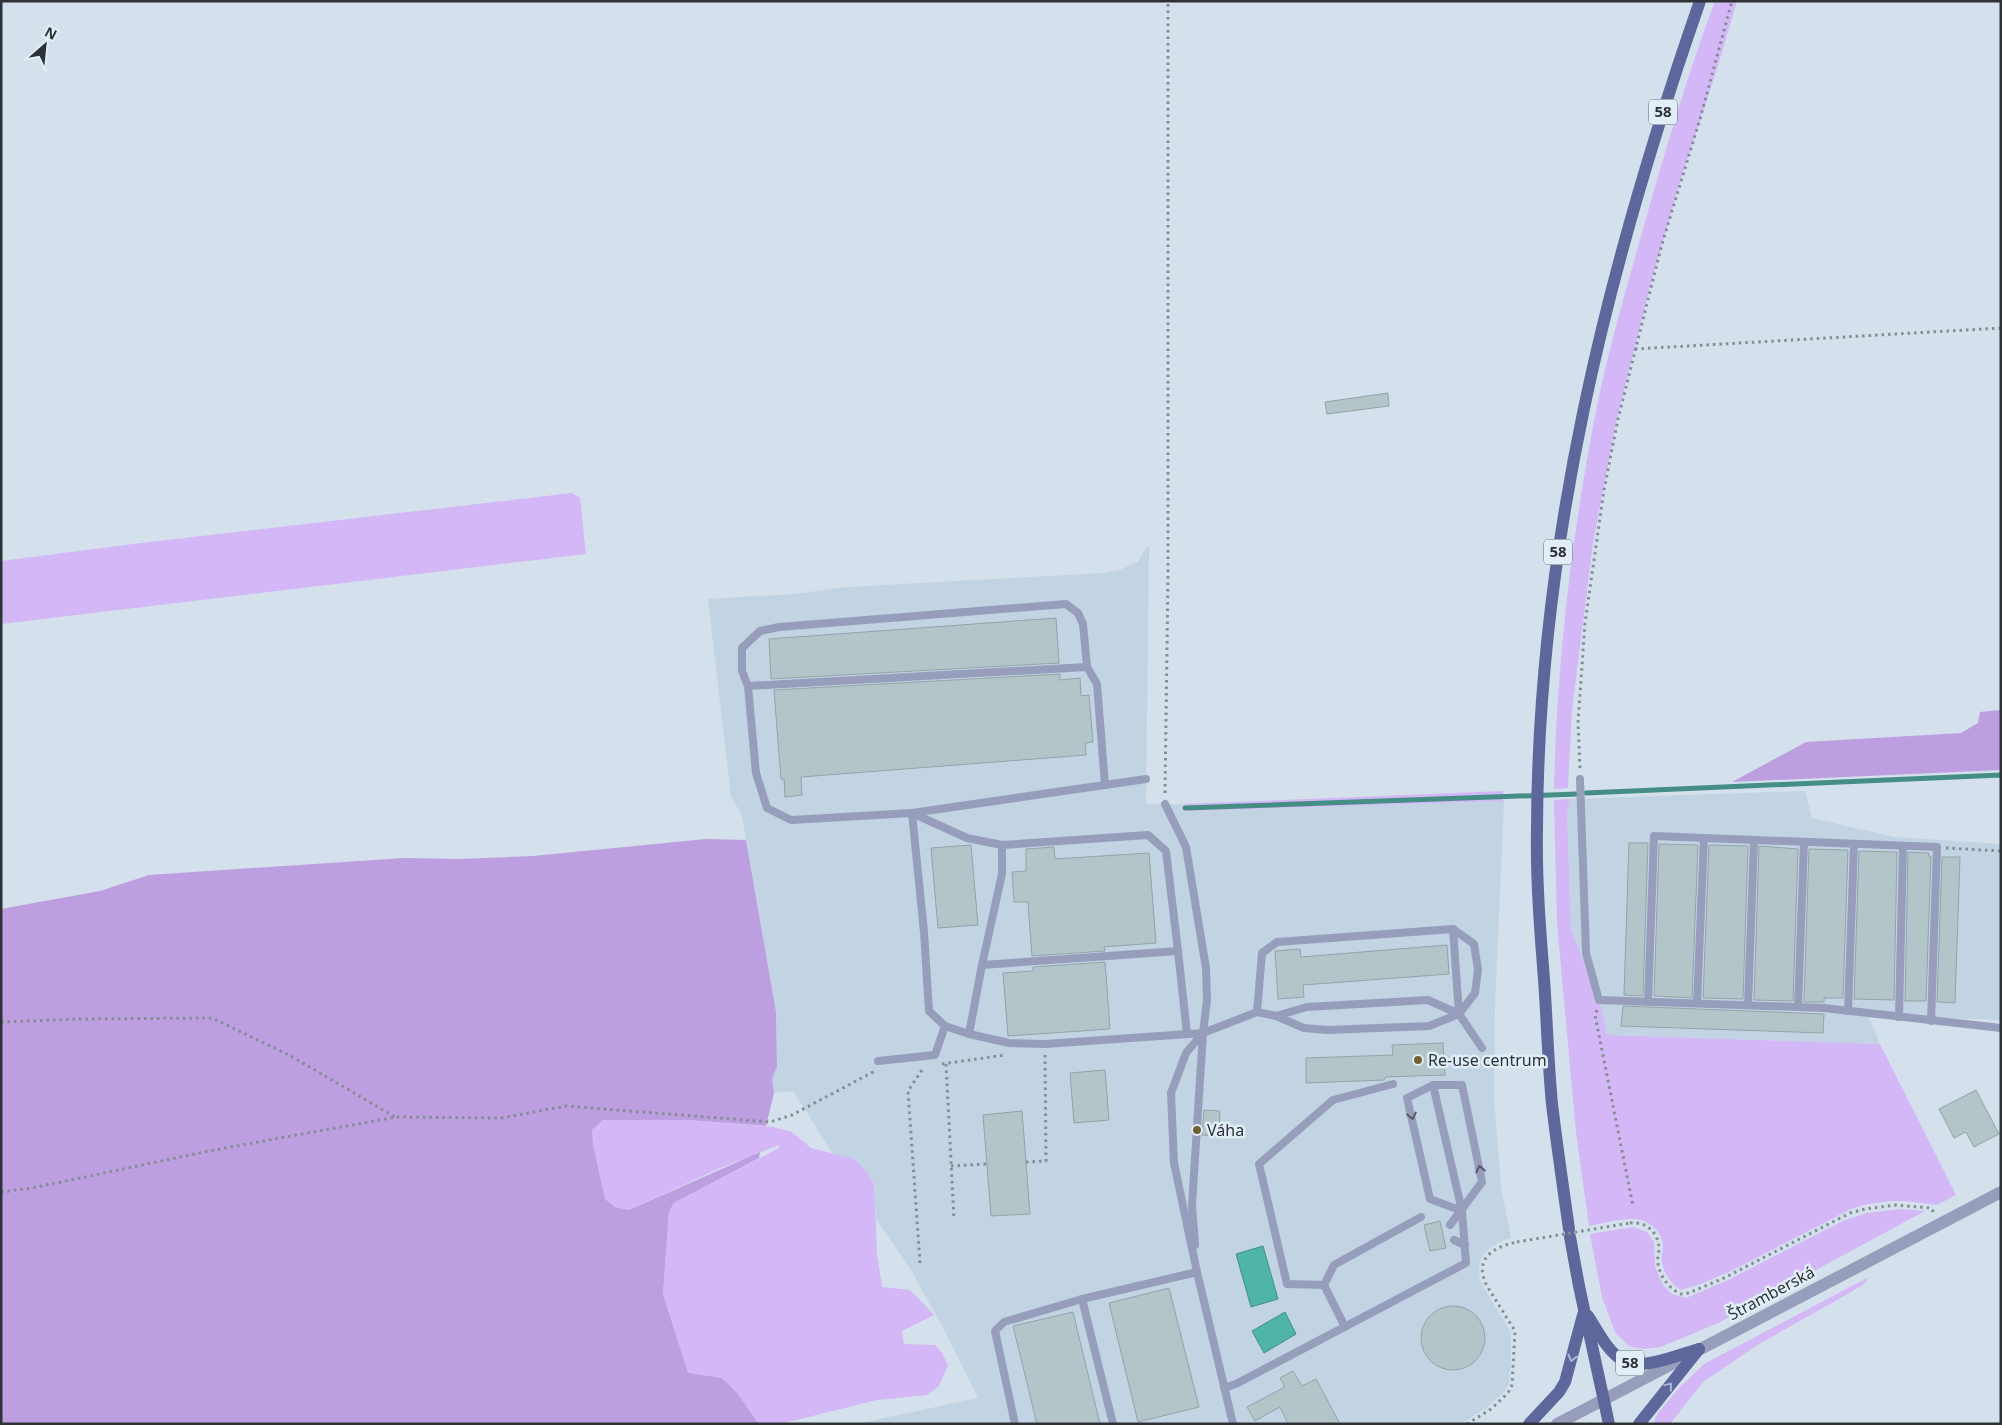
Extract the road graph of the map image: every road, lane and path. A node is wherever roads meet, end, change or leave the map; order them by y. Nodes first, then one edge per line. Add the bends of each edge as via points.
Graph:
1 (1168, 1) edge
2 (1700, 1) edge
3 (1732, 1) edge
4 (2001, 328) edge
5 (1635, 349) junction
6 (1087, 667) junction
7 (748, 686) junction
8 (1580, 778) joint
9 (1146, 779) dead end
10 (1105, 785) junction
11 (1165, 804) joint
12 (912, 813) junction
13 (1704, 838) junction
14 (1754, 840) junction
15 (1804, 842) junction
16 (1854, 844) junction
17 (1002, 845) junction
18 (1903, 846) junction
19 (1937, 847) junction
20 (2001, 851) edge
21 (1453, 929) junction
22 (1178, 951) junction
23 (982, 965) junction
24 (1599, 1000) junction
25 (1648, 1002) junction
26 (1697, 1003) junction
27 (1748, 1005) junction
28 (1798, 1007) junction
29 (1848, 1011) junction
30 (1257, 1012) junction
31 (1459, 1014) junction
32 (1276, 1016) junction
33 (1899, 1017) junction
34 (1931, 1021) junction
35 (1, 1022) edge
36 (945, 1026) junction
37 (2001, 1028) edge
38 (1203, 1033) junction
39 (969, 1034) junction
40 (1187, 1034) junction
41 (1045, 1044) junction
42 (1482, 1048) dead end
43 (1011, 1054) dead end
44 (878, 1062) dead end
45 (939, 1064) dead end
46 (946, 1064) junction
47 (932, 1065) dead end
48 (925, 1066) junction
49 (916, 1067) dead end
50 (882, 1070) dead end
51 (1393, 1084) dead end
52 (1433, 1085) junction
53 (396, 1117) junction
54 (1026, 1162) dead end
55 (987, 1164) dead end
56 (952, 1166) junction
57 (1, 1192) edge
58 (2001, 1192) edge
59 (1633, 1206) dead end
60 (1462, 1210) junction
61 (1421, 1217) dead end
62 (954, 1219) dead end
63 (1939, 1223) junction
64 (1450, 1225) dead end
65 (1454, 1240) dead end
66 (1465, 1245) junction
67 (920, 1264) dead end
68 (1197, 1272) junction
69 (1324, 1285) junction
70 (1082, 1299) junction
71 (1584, 1310) junction
72 (1345, 1327) junction
73 (1699, 1349) junction
74 (1224, 1388) junction
75 (1603, 1400) junction
76 (1015, 1424) edge
77 (1113, 1424) edge
78 (1232, 1424) edge
79 (1467, 1424) edge
80 (1529, 1424) edge
81 (1557, 1424) edge
82 (1609, 1424) edge
83 (1639, 1424) edge

1 - 11 path
2 - 71 main road, 58 via 1628,224 1602,321 1580,419 1550,608 1539,748 1537,886 1552,1101 1569,1233
3 - 5 path
4 - 5 path
5 - 8 path via 1604,490 1585,623 1578,723
6 - 7 lane
6 - 7 lane via 1083,624 1078,613 1066,604 760,631 742,648 742,670
6 - 10 lane via 1097,684
7 - 12 lane via 756,773 767,808 791,820
8 - 24 lane via 1586,953
9 - 10 lane
10 - 12 lane
11 - 38 lane via 1186,847 1206,968
12 - 17 lane via 967,838
12 - 36 lane via 929,1011
13 - 14 lane
13 - 25 lane via 1654,836
13 - 26 lane
14 - 15 lane
14 - 27 lane
15 - 16 lane
15 - 28 lane
16 - 18 lane
16 - 29 lane
17 - 22 lane via 1148,835 1166,851
17 - 23 lane via 1002,874
18 - 19 lane
18 - 33 lane
19 - 20 path
19 - 34 lane
21 - 30 lane via 1277,942 1262,953
21 - 31 lane
21 - 31 lane via 1474,944 1478,970 1475,993
22 - 23 lane
22 - 40 lane
23 - 39 lane
24 - 25 lane
24 - 59 path via 1596,1015
25 - 26 lane
26 - 27 lane
27 - 28 lane
28 - 29 lane
29 - 33 lane
30 - 32 lane
30 - 38 lane
31 - 32 lane via 1428,1000 1307,1007
31 - 32 lane via 1429,1026 1327,1030 1304,1028
31 - 42 lane
33 - 34 lane
34 - 37 lane
35 - 53 path via 212,1018 291,1056
36 - 39 lane
36 - 44 lane via 935,1055
38 - 40 lane
38 - 68 lane via 1192,1205
38 - 68 lane via 1186,1053 1171,1093 1174,1163
39 - 41 lane via 1009,1043
40 - 41 lane
41 - 54 path via 1046,1161
43 - 46 path
45 - 46 path
46 - 56 path
47 - 48 path
48 - 49 path
48 - 67 path via 908,1091
50 - 53 path via 874,1071 792,1115 770,1122 566,1106 501,1118
51 - 69 lane via 1333,1100 1259,1164 1288,1284
52 - 60 lane
60 -> 52 lane via 1482,1182 1462,1085
52 -> 60 lane via 1408,1098 1430,1199
53 - 57 path
55 - 56 path
56 - 62 path
58 - 63 street, Štramberská
60 - 64 lane
60 - 66 lane
61 - 69 lane via 1334,1265
63 - 73 street, Štramberská
63 - 79 path, bridge via 1931,1208 1903,1205 1865,1209 1724,1278 1681,1294 1670,1287 1658,1266 1658,1241 1654,1232 1642,1224 1501,1246 1488,1255 1482,1270 1487,1286 1515,1331 1512,1384 1508,1394
65 - 66 lane
66 - 72 lane via 1466,1263
68 - 70 lane
68 - 74 lane
69 - 72 lane
70 - 76 lane via 1004,1322 995,1331
70 - 77 lane
71 - 73 main road, 58 via 1612,1351 1629,1363 1656,1362
71 - 75 main road, 58
71 -> 80 main road, 58 via 1565,1382
72 - 74 lane
73 - 75 street, Štramberská
83 -> 73 main road
74 - 78 lane
75 - 81 street, Štramberská
75 - 82 main road, 58

